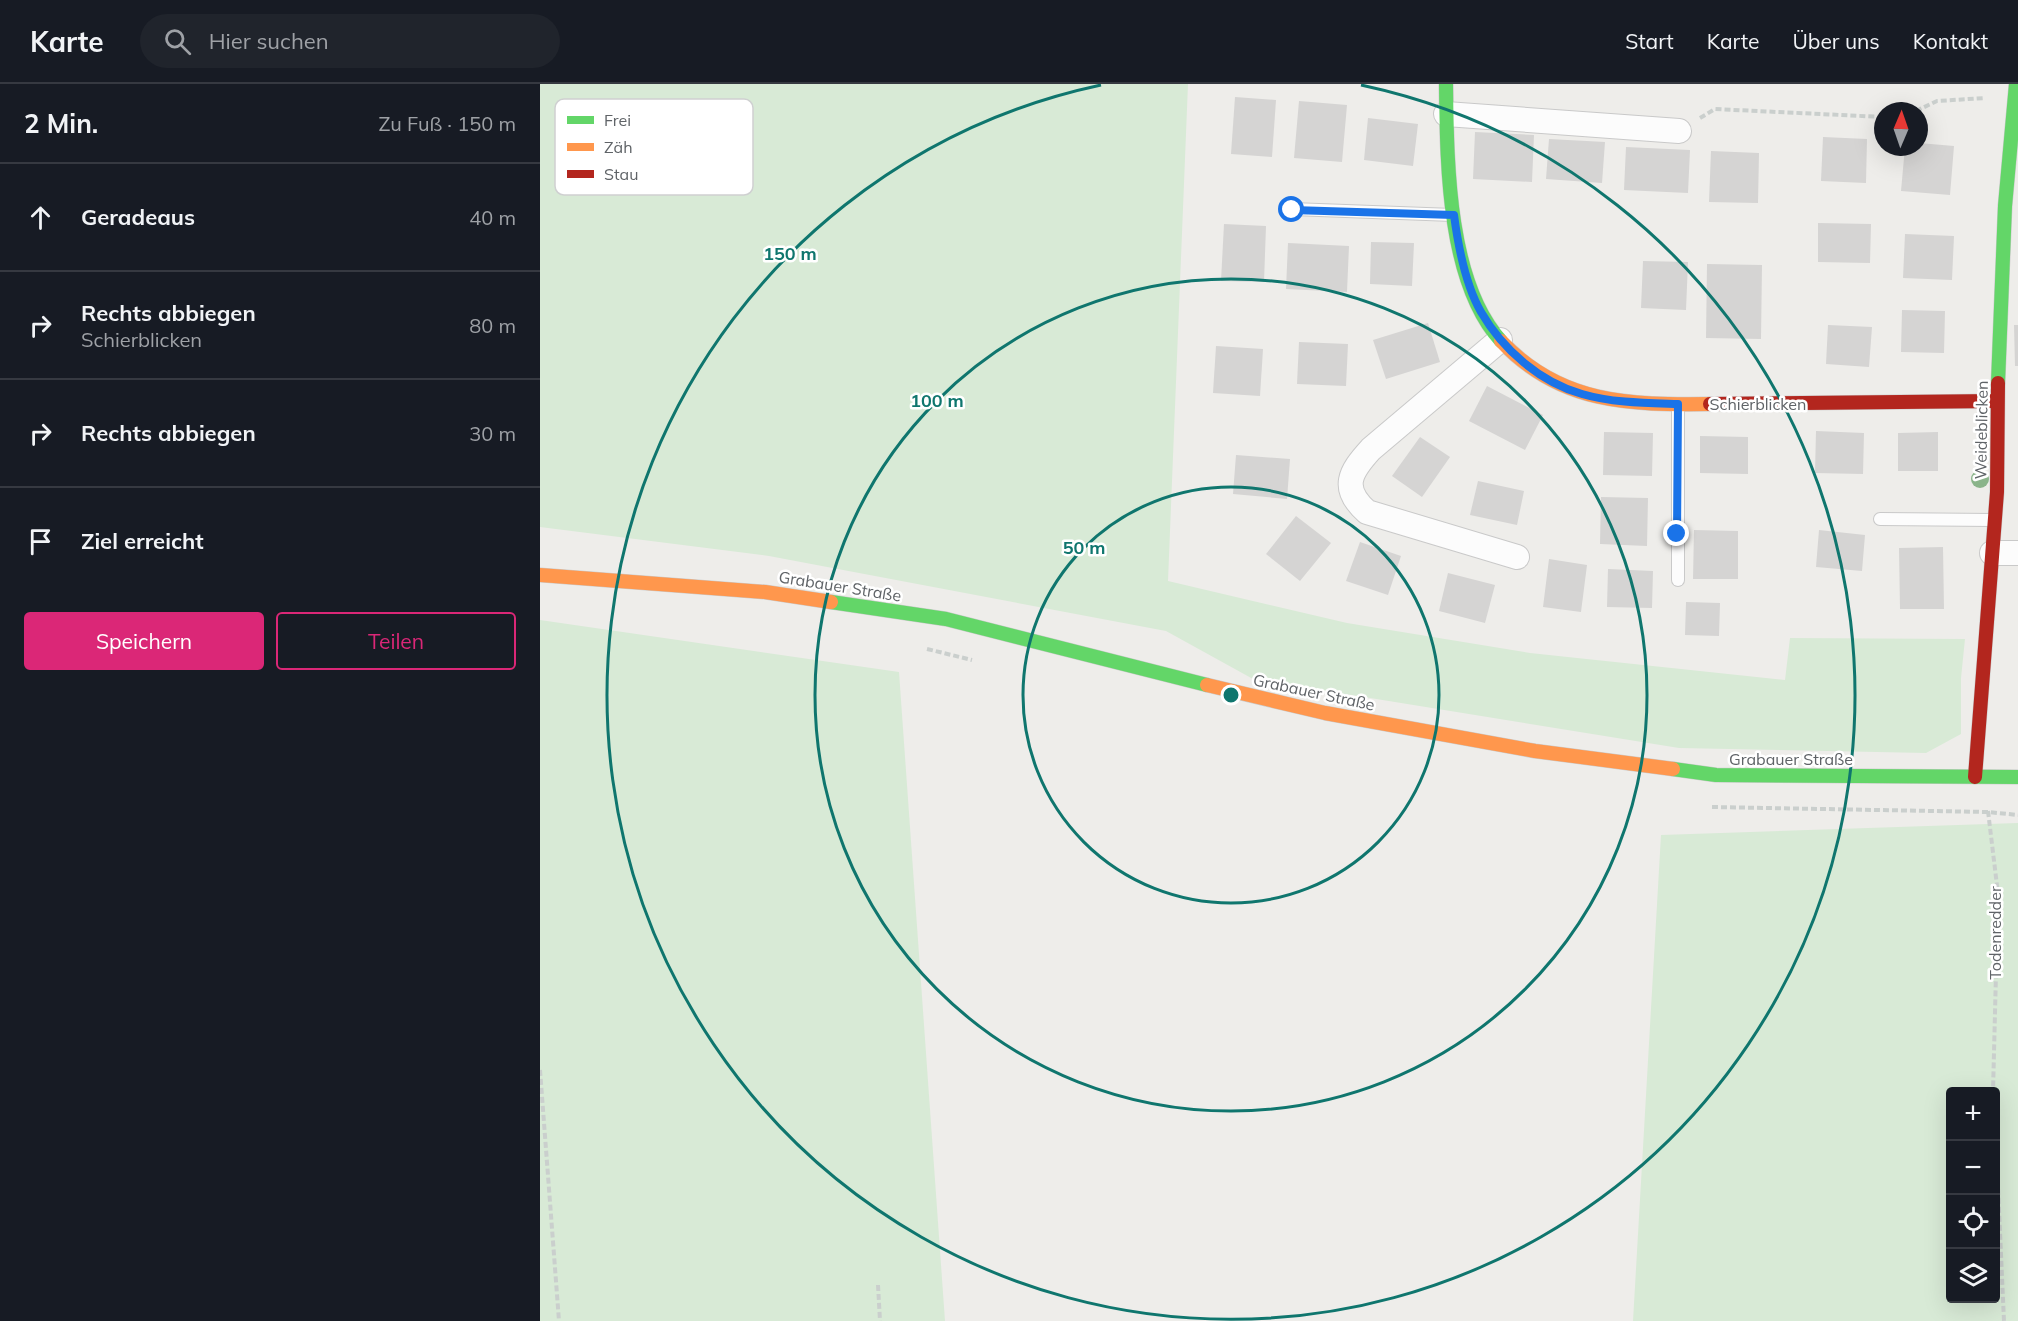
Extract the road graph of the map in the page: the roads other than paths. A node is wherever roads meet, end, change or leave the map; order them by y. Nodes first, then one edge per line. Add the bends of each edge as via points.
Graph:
1 (1446, 84) edge
2 (2015, 90) edge
3 (1446, 114) junction
4 (1679, 131) road end
5 (2012, 203) edge
6 (1292, 210) dead end
7 (1454, 215) junction
8 (1500, 340) junction
9 (1997, 401) junction
10 (1678, 404) junction
11 (1880, 519) dead end
12 (1995, 520) junction
13 (1992, 553) junction
14 (2018, 553) edge
15 (1518, 557) dead end
16 (540, 575) edge
17 (1678, 580) dead end
18 (1975, 777) junction
19 (2018, 777) edge

1 - 3 street, Schierblicken
2 - 5 street, Weideblicken
3 - 4 street
3 - 7 street, Schierblicken
5 - 9 street, Weideblicken
6 - 7 lane
7 - 8 street, Schierblicken via 1464,267 1480,311
8 - 10 street, Schierblicken via 1553,383 1582,394 1613,401
8 - 15 street via 1371,449 1355,467 1351,479 1357,503 1367,512
9 - 10 street, Schierblicken
9 - 12 street, Weideblicken
10 - 17 lane
11 - 12 lane
12 - 13 street, Weideblicken
13 - 14 street
13 - 18 street, Weideblicken
16 - 18 street, Grabauer Straße via 765,592 946,619 1325,713 1535,751 1716,775
18 - 19 street, Grabauer Straße

